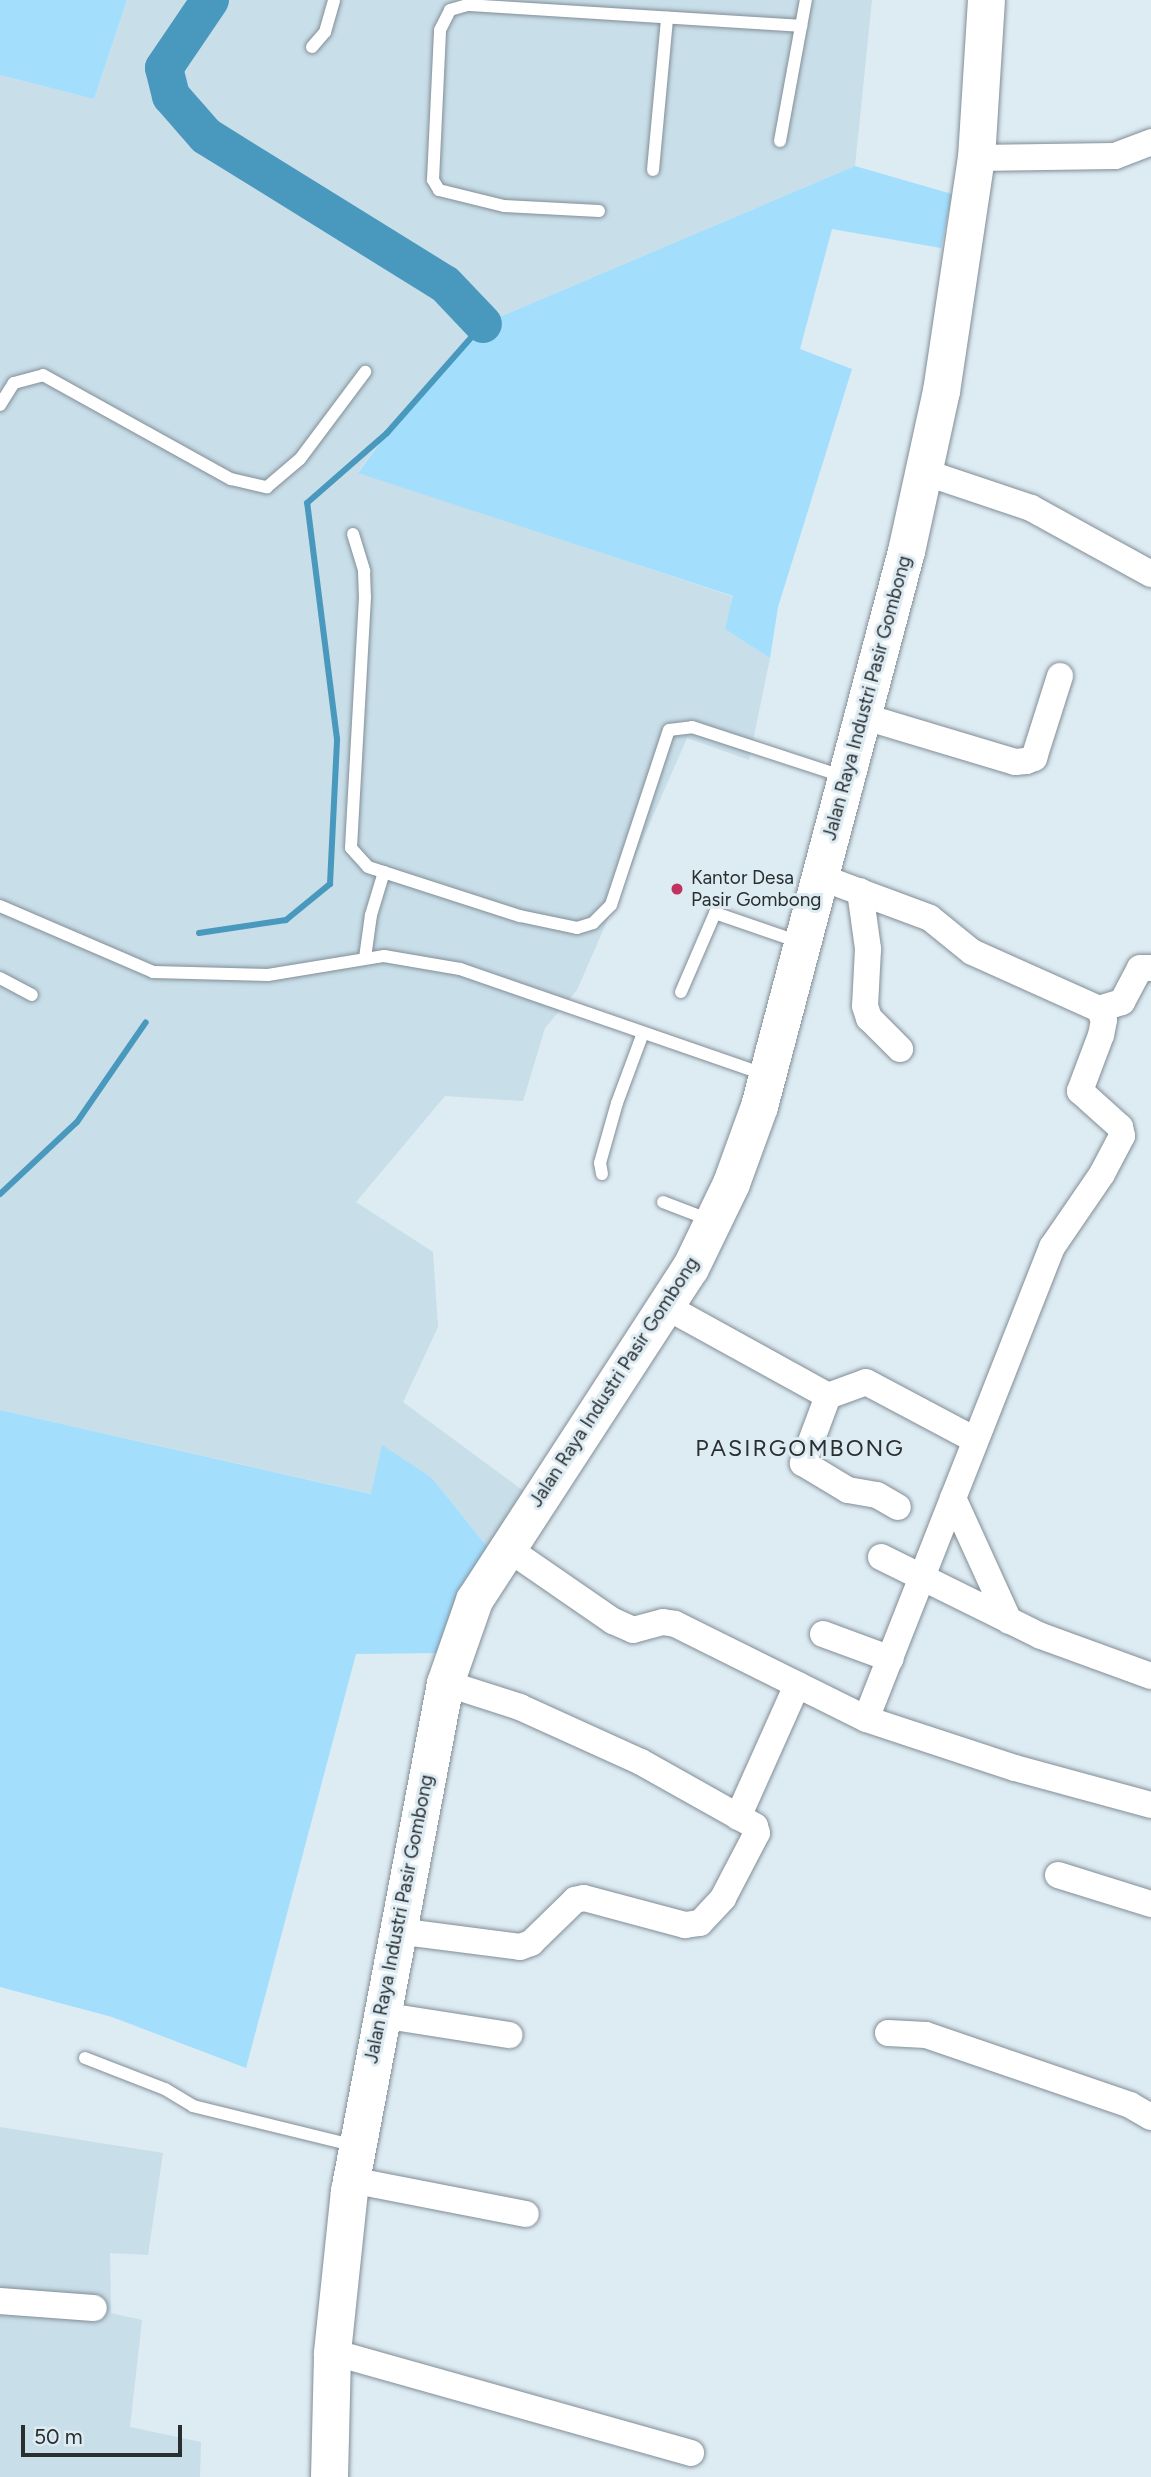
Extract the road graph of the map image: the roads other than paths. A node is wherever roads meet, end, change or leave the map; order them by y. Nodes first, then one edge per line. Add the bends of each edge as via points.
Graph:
1 (334, 0) edge
2 (806, 0) edge
3 (986, 0) edge
4 (667, 18) junction
5 (801, 26) junction
6 (312, 47) dead end
7 (780, 141) dead end
8 (1151, 142) edge
9 (976, 158) junction
10 (653, 170) dead end
11 (599, 211) dead end
12 (365, 372) dead end
13 (0, 405) edge
14 (924, 472) junction
15 (353, 534) dead end
16 (1151, 574) edge
17 (1060, 676) dead end
18 (862, 716) junction
19 (846, 778) junction
20 (384, 872) junction
21 (820, 877) junction
22 (860, 891) junction
23 (0, 906) edge
24 (803, 943) junction
25 (365, 958) junction
26 (1151, 968) edge
27 (0, 978) edge
28 (681, 992) dead end
29 (32, 995) dead end
30 (1099, 1009) junction
31 (643, 1033) junction
32 (900, 1049) dead end
33 (767, 1076) junction
34 (602, 1174) dead end
35 (663, 1202) dead end
36 (714, 1222) junction
37 (667, 1307) junction
38 (828, 1396) junction
39 (973, 1439) junction
40 (953, 1498) junction
41 (898, 1507) dead end
42 (507, 1548) junction
43 (881, 1557) dead end
44 (923, 1580) junction
45 (1009, 1621) junction
46 (823, 1634) dead end
47 (891, 1659) junction
48 (1151, 1676) edge
49 (446, 1683) junction
50 (797, 1685) junction
51 (866, 1719) junction
52 (1151, 1805) edge
53 (738, 1817) junction
54 (1058, 1875) dead end
55 (1151, 1904) edge
56 (397, 1931) junction
57 (381, 2015) junction
58 (888, 2033) dead end
59 (509, 2035) dead end
60 (85, 2058) dead end
61 (1151, 2117) edge
62 (354, 2163) junction
63 (526, 2214) dead end
64 (0, 2301) edge
65 (94, 2308) dead end
66 (332, 2352) junction
67 (691, 2454) dead end
68 (329, 2477) edge

1 - 6 lane via 325,32
2 - 5 lane
3 - 9 main road, Jalan Raya Industri Pasir Gombong
4 - 5 lane
4 - 10 lane
4 - 11 lane via 468,5 450,10 440,30 433,180 439,190 504,206
5 - 7 lane
8 - 9 street via 1115,156
9 - 14 main road, Jalan Raya Industri Pasir Gombong via 952,331
12 - 13 lane via 300,459 267,487 231,479 43,375 15,383
14 - 16 street via 1031,508
14 - 18 main road, Jalan Raya Industri Pasir Gombong
15 - 20 lane via 364,571 365,597 351,848 358,859
17 - 18 street via 1034,758 1026,761 1015,762
18 - 19 main road, Jalan Raya Industri Pasir Gombong
19 - 20 lane via 692,727 669,730 611,905 593,923 577,928 520,916
19 - 21 main road, Jalan Raya Industri Pasir Gombong
20 - 25 lane
21 - 22 street
21 - 24 main road, Jalan Raya Industri Pasir Gombong
22 - 30 street via 930,918 972,952
22 - 32 street via 868,949 865,1006 869,1018
23 - 25 lane via 153,972 268,975
24 - 28 lane via 715,913
24 - 33 main road, Jalan Raya Industri Pasir Gombong
25 - 31 lane via 460,969
26 - 30 street via 1140,968 1122,1002
27 - 29 lane
30 - 39 street via 1104,1020 1101,1035 1080,1091 1120,1128 1119,1147 1052,1247
31 - 33 lane
31 - 34 lane via 617,1103 600,1163
33 - 36 main road, Jalan Raya Industri Pasir Gombong via 747,1142
35 - 36 lane
36 - 37 main road, Jalan Raya Industri Pasir Gombong
37 - 38 street
37 - 42 main road, Jalan Raya Industri Pasir Gombong
38 - 39 street via 866,1382
38 - 41 street via 803,1463 848,1490 877,1495
39 - 40 street
40 - 44 street
40 - 45 street
42 - 49 main road, Jalan Raya Industri Pasir Gombong via 474,1600
42 - 50 street via 613,1621 634,1630 663,1622 675,1624
43 - 44 street
44 - 45 street
44 - 47 street
45 - 48 street
46 - 47 street
47 - 51 street
49 - 53 street via 520,1707 641,1762
49 - 56 main road, Jalan Raya Industri Pasir Gombong
50 - 51 street
50 - 53 street
51 - 52 street via 1016,1768
53 - 56 street via 755,1826 757,1833 723,1898 700,1923 685,1924 584,1898 575,1900 531,1943 520,1947
54 - 55 street
56 - 57 main road, Jalan Raya Industri Pasir Gombong
57 - 59 street
57 - 62 main road, Jalan Raya Industri Pasir Gombong
58 - 61 street via 926,2035 1129,2105
60 - 62 lane via 165,2089 193,2106
62 - 63 street
62 - 66 main road, Jalan Raya Industri Pasir Gombong
64 - 65 street
66 - 67 street
66 - 68 main road, Jalan Raya Industri Pasir Gombong

